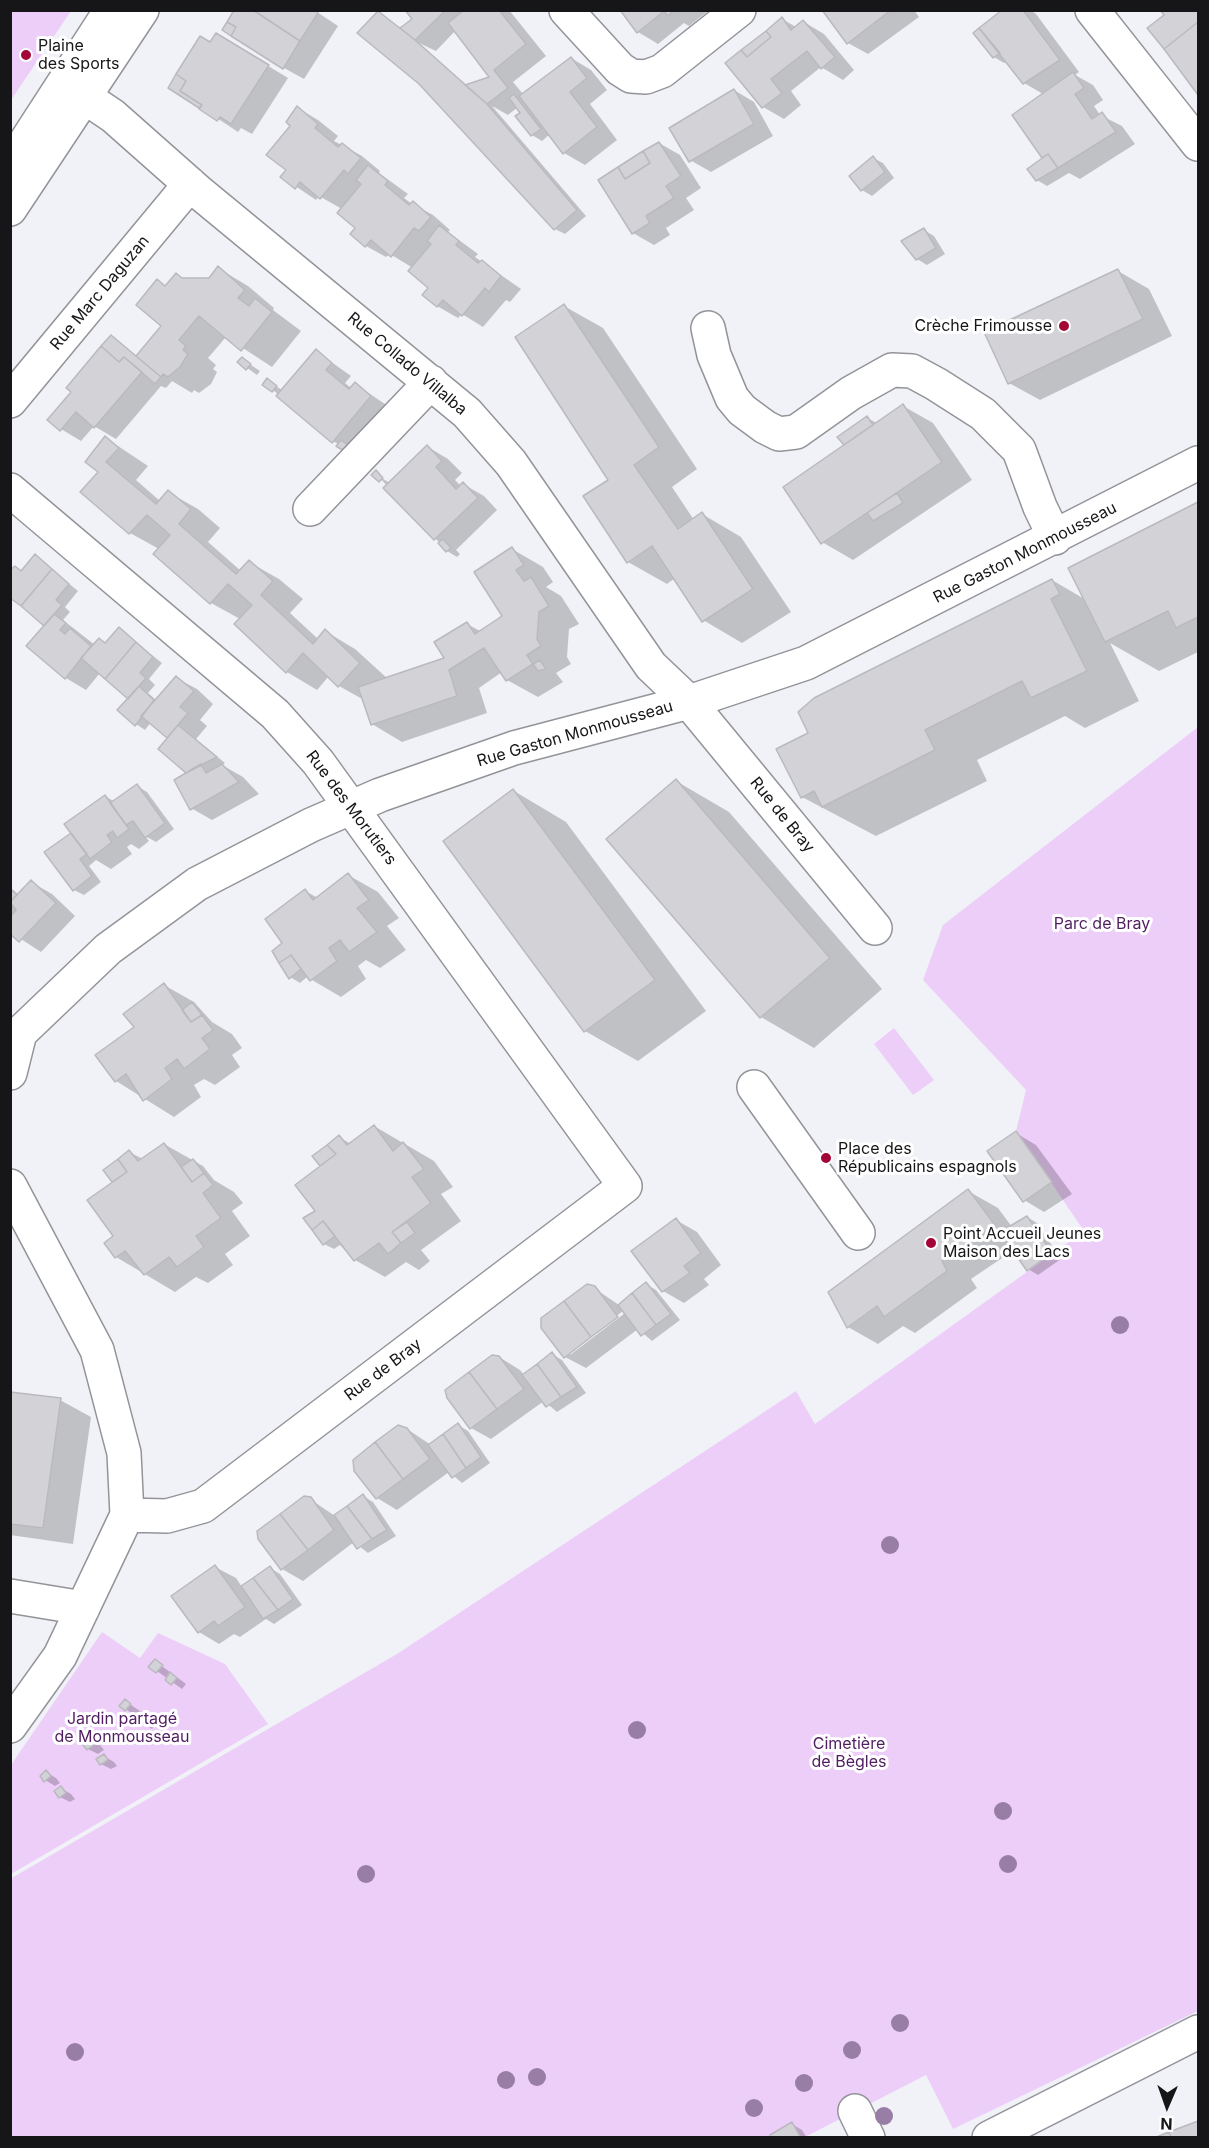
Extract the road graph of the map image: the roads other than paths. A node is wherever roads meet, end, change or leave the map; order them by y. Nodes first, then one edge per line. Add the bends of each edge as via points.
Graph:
1 (111, 10) edge
2 (142, 10) edge
3 (566, 10) edge
4 (739, 10) edge
5 (1092, 10) edge
6 (75, 89) junction
7 (1198, 144) edge
8 (10, 166) edge
9 (190, 184) junction
10 (10, 209) edge
11 (708, 328) dead end
12 (431, 382) junction
13 (10, 401) edge
14 (1198, 463) edge
15 (10, 490) edge
16 (310, 509) dead end
17 (1055, 538) junction
18 (689, 702) junction
19 (352, 806) junction
20 (875, 928) dead end
21 (15, 1028) edge
22 (10, 1073) edge
23 (754, 1087) dead end
24 (625, 1186) joint
25 (14, 1203) edge
26 (858, 1233) dead end
27 (127, 1515) junction
28 (10, 1596) edge
29 (83, 1608) junction
30 (10, 1726) edge
31 (1198, 2032) edge
32 (989, 2138) edge

1 - 6 street
2 - 6 street
3 - 4 street via 620,69 646,77 662,71
5 - 7 street
6 - 8 street
6 - 9 street, Rue Collado Villalba
6 - 10 street
9 - 12 street, Rue Collado Villalba
9 - 13 street, Rue Marc Daguzan
11 - 17 street via 714,355 732,398 765,428 780,434 796,432 892,370 912,371 936,384 983,414 1019,450
12 - 16 street
12 - 18 street, Rue Collado Villalba via 467,413 511,463 651,666
14 - 17 street, Rue Gaston Monmousseau
15 - 19 street, Rue des Morutiers via 275,714
17 - 18 street, Rue Gaston Monmousseau via 806,663
18 - 19 street, Rue Gaston Monmousseau via 514,748
18 - 20 street, Rue de Bray
19 - 21 street, Rue Gaston Monmousseau via 197,884 108,949
19 - 24 street, Rue des Morutiers
21 - 22 street, Rue Gaston Monmousseau
23 - 26 street
24 - 27 street, Rue de Bray via 203,1506 167,1516
25 - 27 street via 97,1350 124,1454
27 - 29 street
28 - 29 street
29 - 30 street via 60,1656
31 - 32 street

